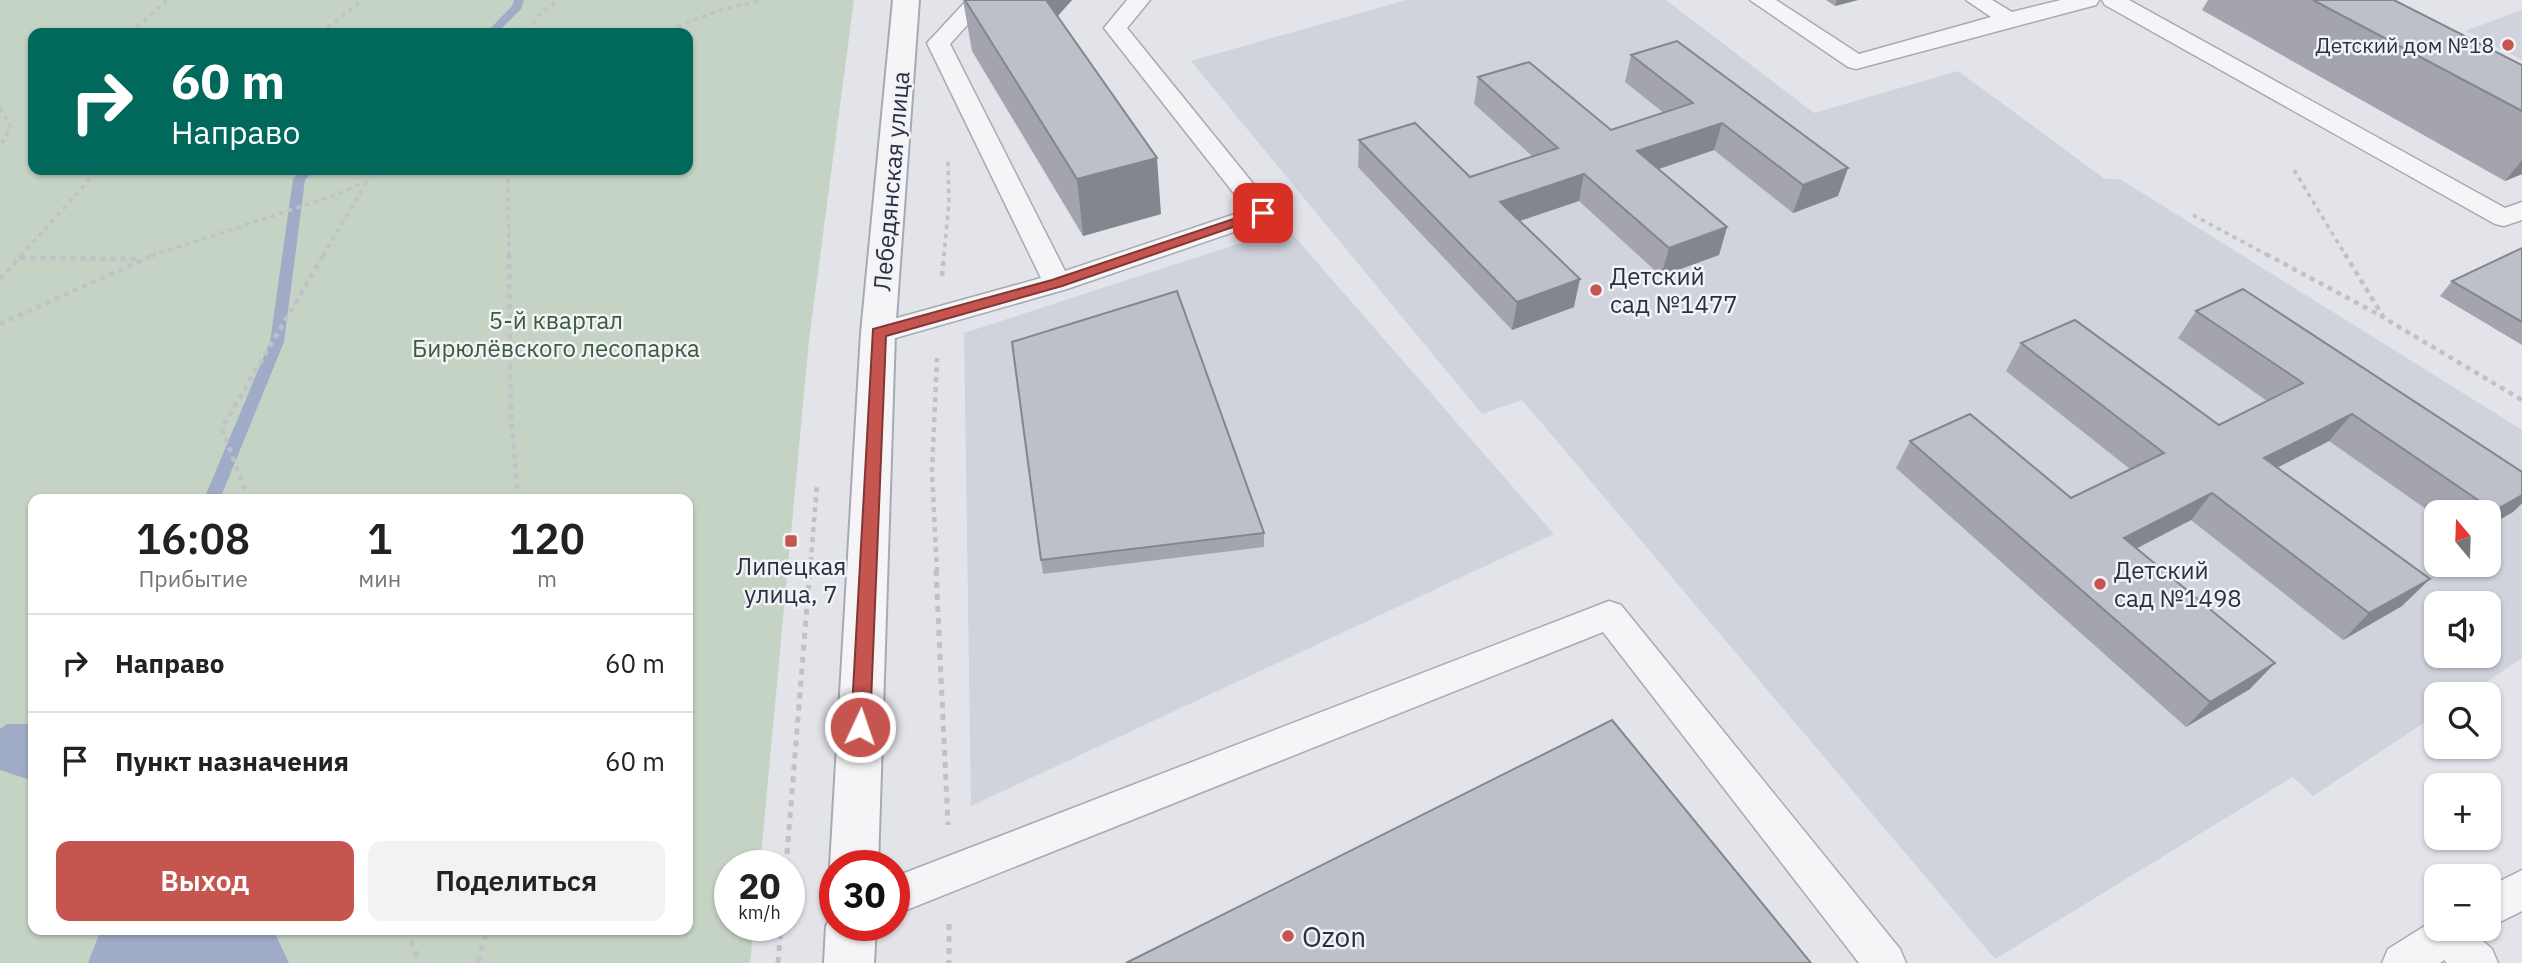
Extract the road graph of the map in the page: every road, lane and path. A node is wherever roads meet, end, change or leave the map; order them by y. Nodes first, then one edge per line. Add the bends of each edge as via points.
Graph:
1 (167, 0) edge
2 (363, 0) edge
3 (557, 0) edge
4 (763, 0) edge
5 (906, 0) edge
6 (979, 0) edge
7 (1139, 0) edge
8 (1761, 0) edge
9 (1978, 0) edge
10 (2088, 0) edge
11 (2113, 0) edge
12 (2009, 19) junction
13 (136, 28) edge
14 (327, 28) edge
15 (532, 28) edge
16 (673, 28) edge
17 (0, 108) edge
18 (0, 147) edge
19 (948, 149) dead end
20 (2294, 170) dead end
21 (92, 175) edge
22 (370, 175) edge
23 (508, 175) edge
24 (366, 182) junction
25 (2522, 210) edge
26 (2193, 215) dead end
27 (19, 258) junction
28 (138, 260) junction
29 (0, 279) edge
30 (1057, 283) junction
31 (938, 316) junction
32 (0, 324) edge
33 (2398, 326) junction
34 (878, 333) junction
35 (2522, 400) edge
36 (817, 485) dead end
37 (245, 494) edge
38 (518, 494) edge
39 (787, 850) edge
40 (855, 850) edge
41 (950, 874) junction
42 (2522, 889) edge
43 (910, 890) edge
44 (2501, 901) edge
45 (408, 935) edge
46 (485, 935) edge
47 (780, 941) edge
48 (850, 941) edge
49 (2438, 941) edge
50 (2459, 941) edge
51 (420, 963) edge
52 (478, 963) edge
53 (778, 963) edge
54 (849, 963) edge
55 (949, 963) edge
56 (1885, 963) edge
57 (2403, 963) edge
58 (2477, 963) edge

1 - 13 path
2 - 14 path
3 - 15 path via 537,17
4 - 16 path
5 - 34 street, Лебедянская улица
6 - 30 lane via 938,43
7 - 30 lane via 1115,28 1263,213
8 - 12 lane via 1856,62
9 - 12 lane
10 - 12 lane
11 - 25 lane via 2504,218
17 - 18 path via 11,127
19 - 31 path via 950,202
20 - 33 path via 2384,317
21 - 27 path
22 - 24 path
23 - 38 path via 511,416
24 - 28 path
24 - 37 path via 222,428
26 - 33 path
27 - 28 path via 145,259
27 - 29 path
28 - 32 path
30 - 31 lane
31 - 34 lane
31 - 41 path via 932,472
33 - 35 path
34 - 40 street, Лебедянская улица
36 - 39 path
41 - 43 lane
41 - 55 path
41 - 56 lane via 1609,615
42 - 44 lane
45 - 51 path
46 - 52 path
47 - 53 path
48 - 54 street
49 - 57 lane
50 - 58 lane

